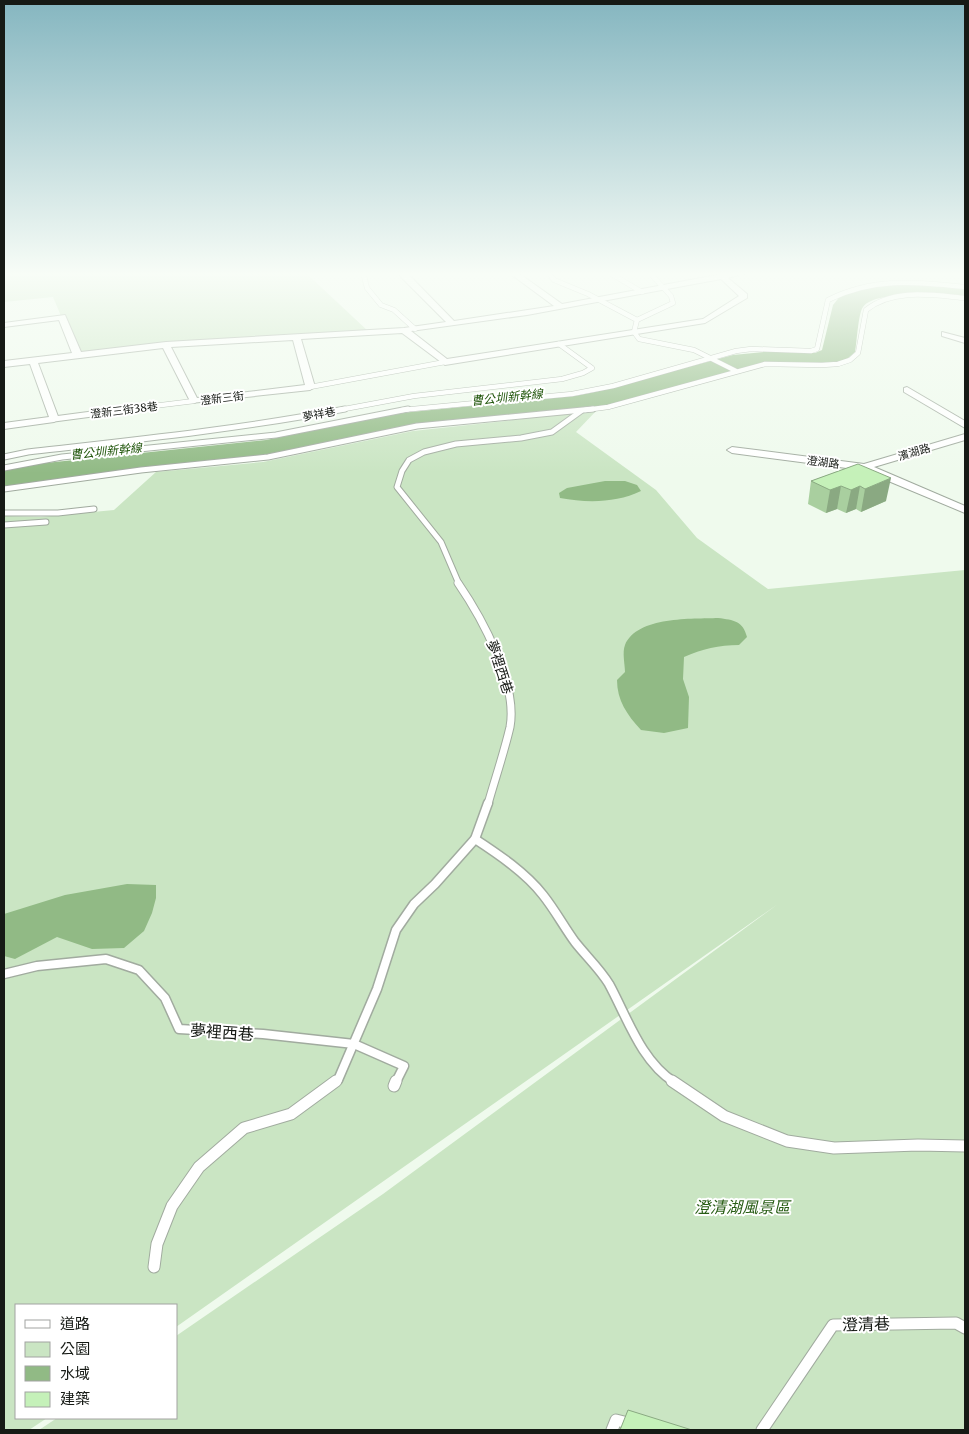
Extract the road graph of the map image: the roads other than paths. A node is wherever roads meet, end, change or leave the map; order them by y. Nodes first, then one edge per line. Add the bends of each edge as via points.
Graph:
1 (71, 339) edge
2 (249, 339) edge
3 (297, 339) edge
4 (415, 339) edge
5 (591, 339) edge
6 (639, 339) edge
7 (819, 339) edge
8 (861, 339) edge
9 (166, 344) junction
10 (559, 344) junction
11 (77, 354) junction
12 (709, 358) junction
13 (33, 360) junction
14 (445, 362) junction
15 (4, 364) edge
16 (736, 371) junction
17 (310, 387) junction
18 (907, 390) dead end
19 (194, 401) junction
20 (581, 412) junction
21 (54, 419) junction
22 (965, 425) edge
23 (4, 426) edge
24 (965, 437) edge
25 (732, 450) dead end
26 (4, 457) edge
27 (864, 467) junction
28 (4, 468) edge
29 (4, 489) edge
30 (94, 509) dead end
31 (965, 510) edge
32 (4, 513) edge
33 (46, 522) dead end
34 (4, 525) edge
35 (476, 839) junction
36 (4, 974) edge
37 (354, 1044) junction
38 (394, 1086) dead end
39 (965, 1146) edge
40 (154, 1267) dead end
41 (965, 1328) edge
42 (642, 1426) edge
43 (612, 1430) edge
44 (762, 1430) edge

1 - 11 street
2 - 9 street
3 - 17 street
4 - 14 street
5 - 10 street
6 - 12 lane via 694,350
7 - 12 lane via 817,349 811,351 751,349
8 - 16 lane via 858,353 838,364 765,364
9 - 11 street
9 - 19 street, 澄新三街
10 - 14 street
10 - 26 lane, 夢祥巷 via 592,368 562,379 414,396 284,421
11 - 13 street
12 - 16 lane
12 - 28 lane via 613,386 572,394 409,409 276,435 62,457
13 - 15 street
13 - 21 street
14 - 17 lane
16 - 20 lane
17 - 19 street, 澄新三街
18 - 22 street
19 - 21 lane, 澄新三街38巷
20 - 29 lane via 418,426 268,457
20 - 35 lane, 夢裡西巷 via 552,432 456,444 424,452 409,460 397,487 441,542 458,583 477,610 501,664 511,702 510,726
21 - 23 street
24 - 27 street, 濱湖路
25 - 27 street, 澄湖路
27 - 31 street, 澄湖路
30 - 32 lane
33 - 34 lane
35 - 37 lane, 夢裡西巷 via 414,904 396,930
35 - 39 lane via 503,857 542,893 575,942 608,982 626,1020 667,1078 724,1116 787,1140 834,1148
36 - 37 lane, 夢裡西巷 via 37,966 106,959 139,970 165,998 179,1029
37 - 38 lane, 夢裡西巷 via 404,1066
37 - 40 lane, 夢裡西巷 via 338,1080 291,1114 244,1128 199,1167 172,1206 156,1244
41 - 44 lane, 澄清巷 via 956,1323 833,1325
42 - 43 lane via 616,1420

